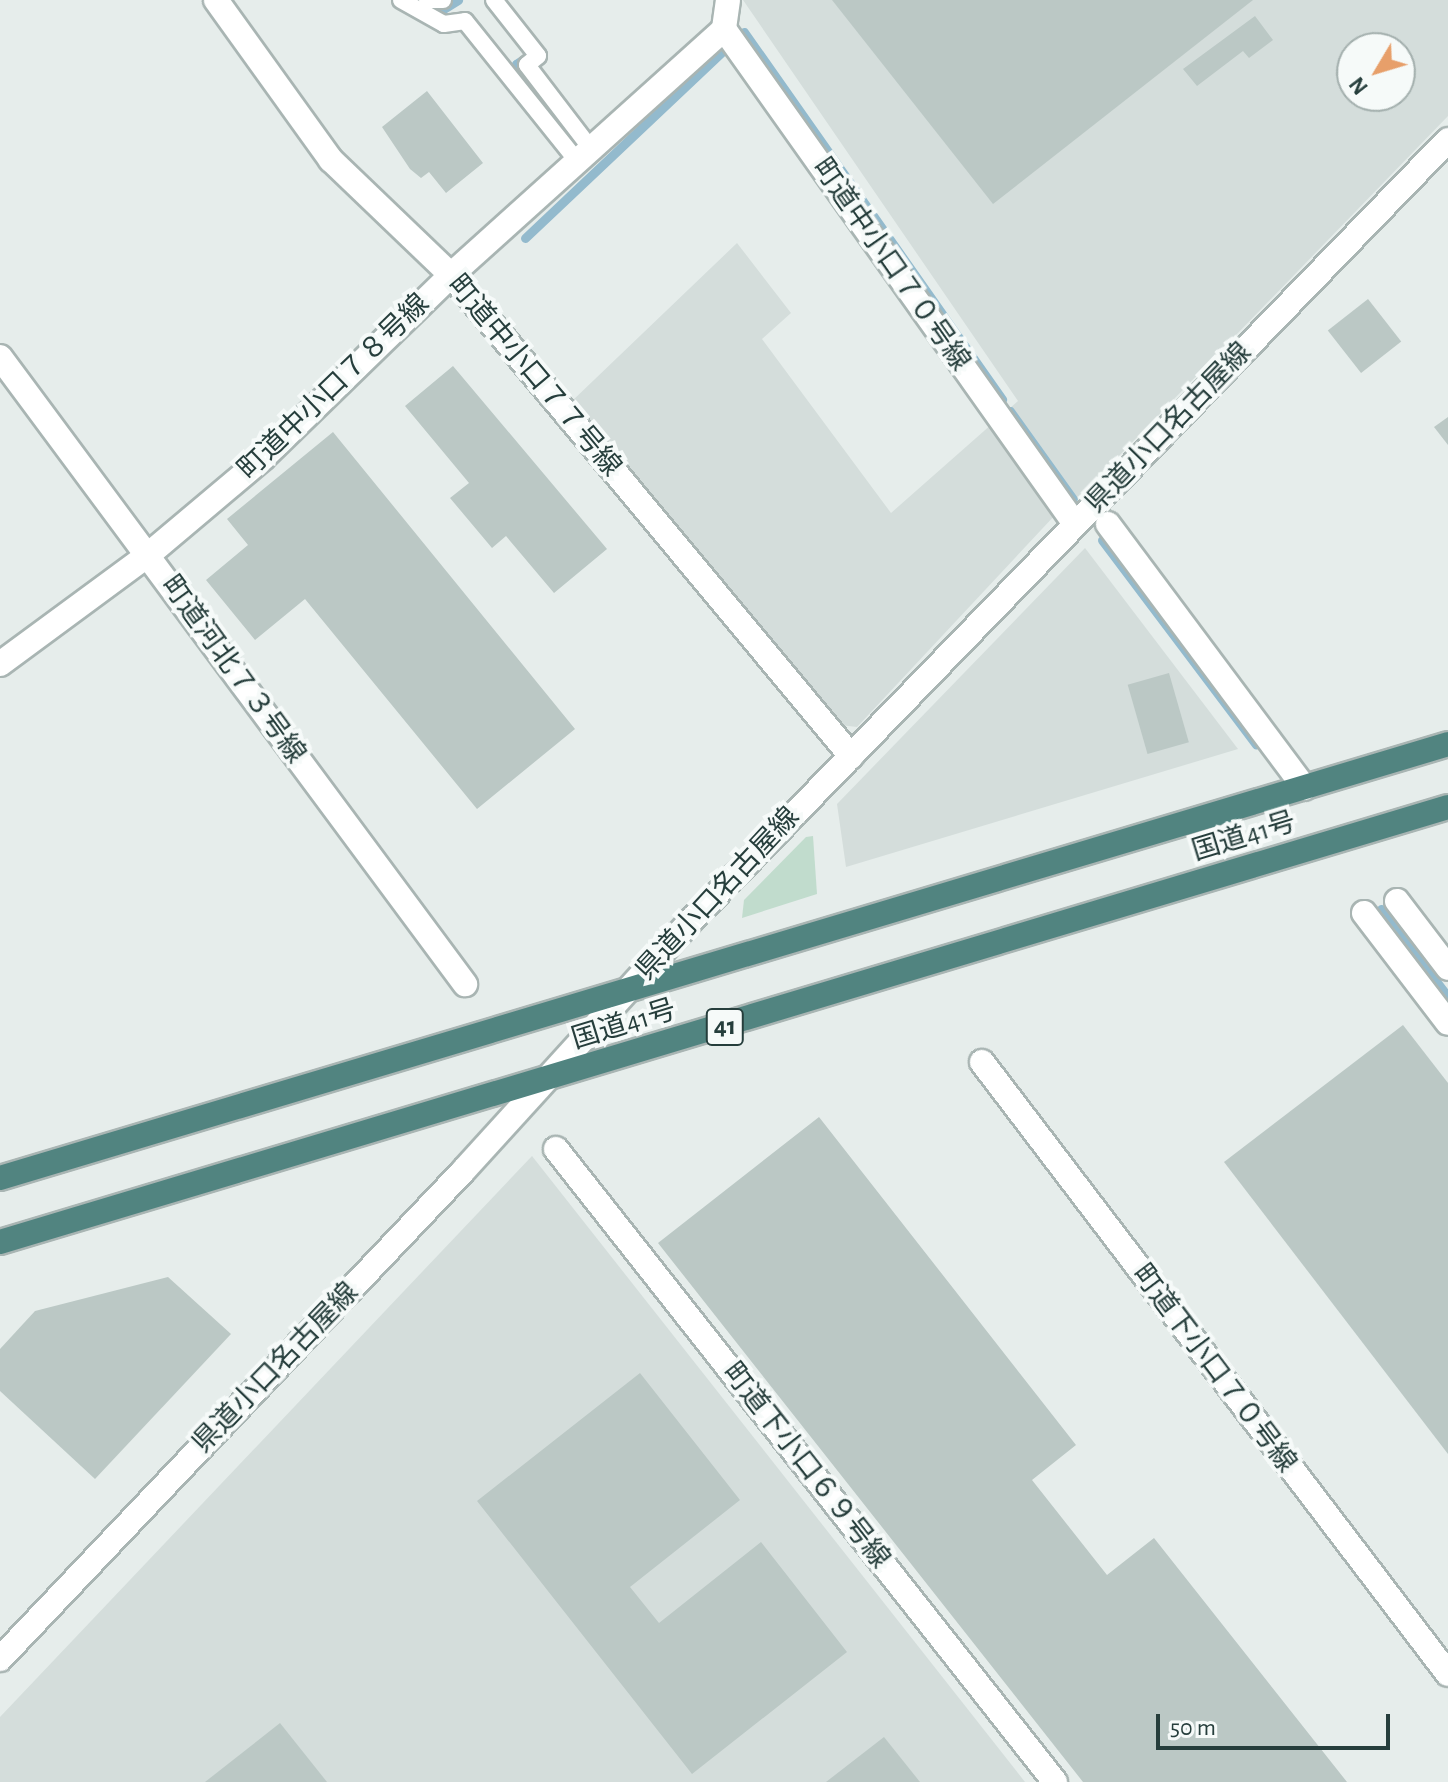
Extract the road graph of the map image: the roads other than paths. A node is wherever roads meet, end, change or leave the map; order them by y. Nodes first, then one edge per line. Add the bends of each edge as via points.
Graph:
1 (216, 0) edge
2 (401, 0) edge
3 (427, 0) edge
4 (443, 0) edge
5 (494, 0) edge
6 (728, 0) edge
7 (724, 29) junction
8 (1445, 149) edge
9 (585, 156) junction
10 (451, 275) junction
11 (0, 357) edge
12 (1075, 524) junction
13 (1108, 524) dead end
14 (148, 555) junction
15 (0, 664) edge
16 (1448, 744) edge
17 (851, 756) junction
18 (1305, 788) junction
19 (1448, 807) edge
20 (1397, 901) dead end
21 (1364, 913) dead end
22 (1448, 968) edge
23 (465, 984) dead end
24 (625, 993) junction
25 (1448, 1023) edge
26 (982, 1062) dead end
27 (546, 1080) junction
28 (556, 1149) dead end
29 (0, 1178) edge
30 (0, 1242) edge
31 (0, 1659) edge
32 (1448, 1674) edge
33 (1055, 1782) edge

1 - 10 street, 町道中小口７７号線 via 331,160
2 - 9 lane via 444,24 465,21
3 - 4 lane
5 - 9 lane via 508,25 538,56 527,65
6 - 7 street
7 - 9 street, 町道中小口７８号線
7 - 12 street, 町道中小口７０号線
8 - 12 street, 県道小口名古屋線
9 - 10 street, 町道中小口７８号線
10 - 14 street, 町道中小口７８号線 via 263,458
10 - 17 street, 町道中小口７７号線
11 - 14 street, 町道河北７３号線
12 - 17 street, 県道小口名古屋線
13 - 18 street
14 - 15 street, 町道中小口７８号線
14 - 23 street, 町道河北７３号線
16 - 18 highway, 国道41号 / 41
17 - 24 street, 県道小口名古屋線
18 - 24 highway, 国道41号 / 41
19 - 27 highway, 国道41号 / 41
20 - 22 street
21 - 25 street
24 - 27 street, 県道小口名古屋線
24 - 29 highway, 国道41号 / 41
26 - 32 street, 町道下小口７０号線
27 - 30 highway, 国道41号 / 41
27 - 31 street, 県道小口名古屋線
28 - 33 street, 町道下小口６９号線

